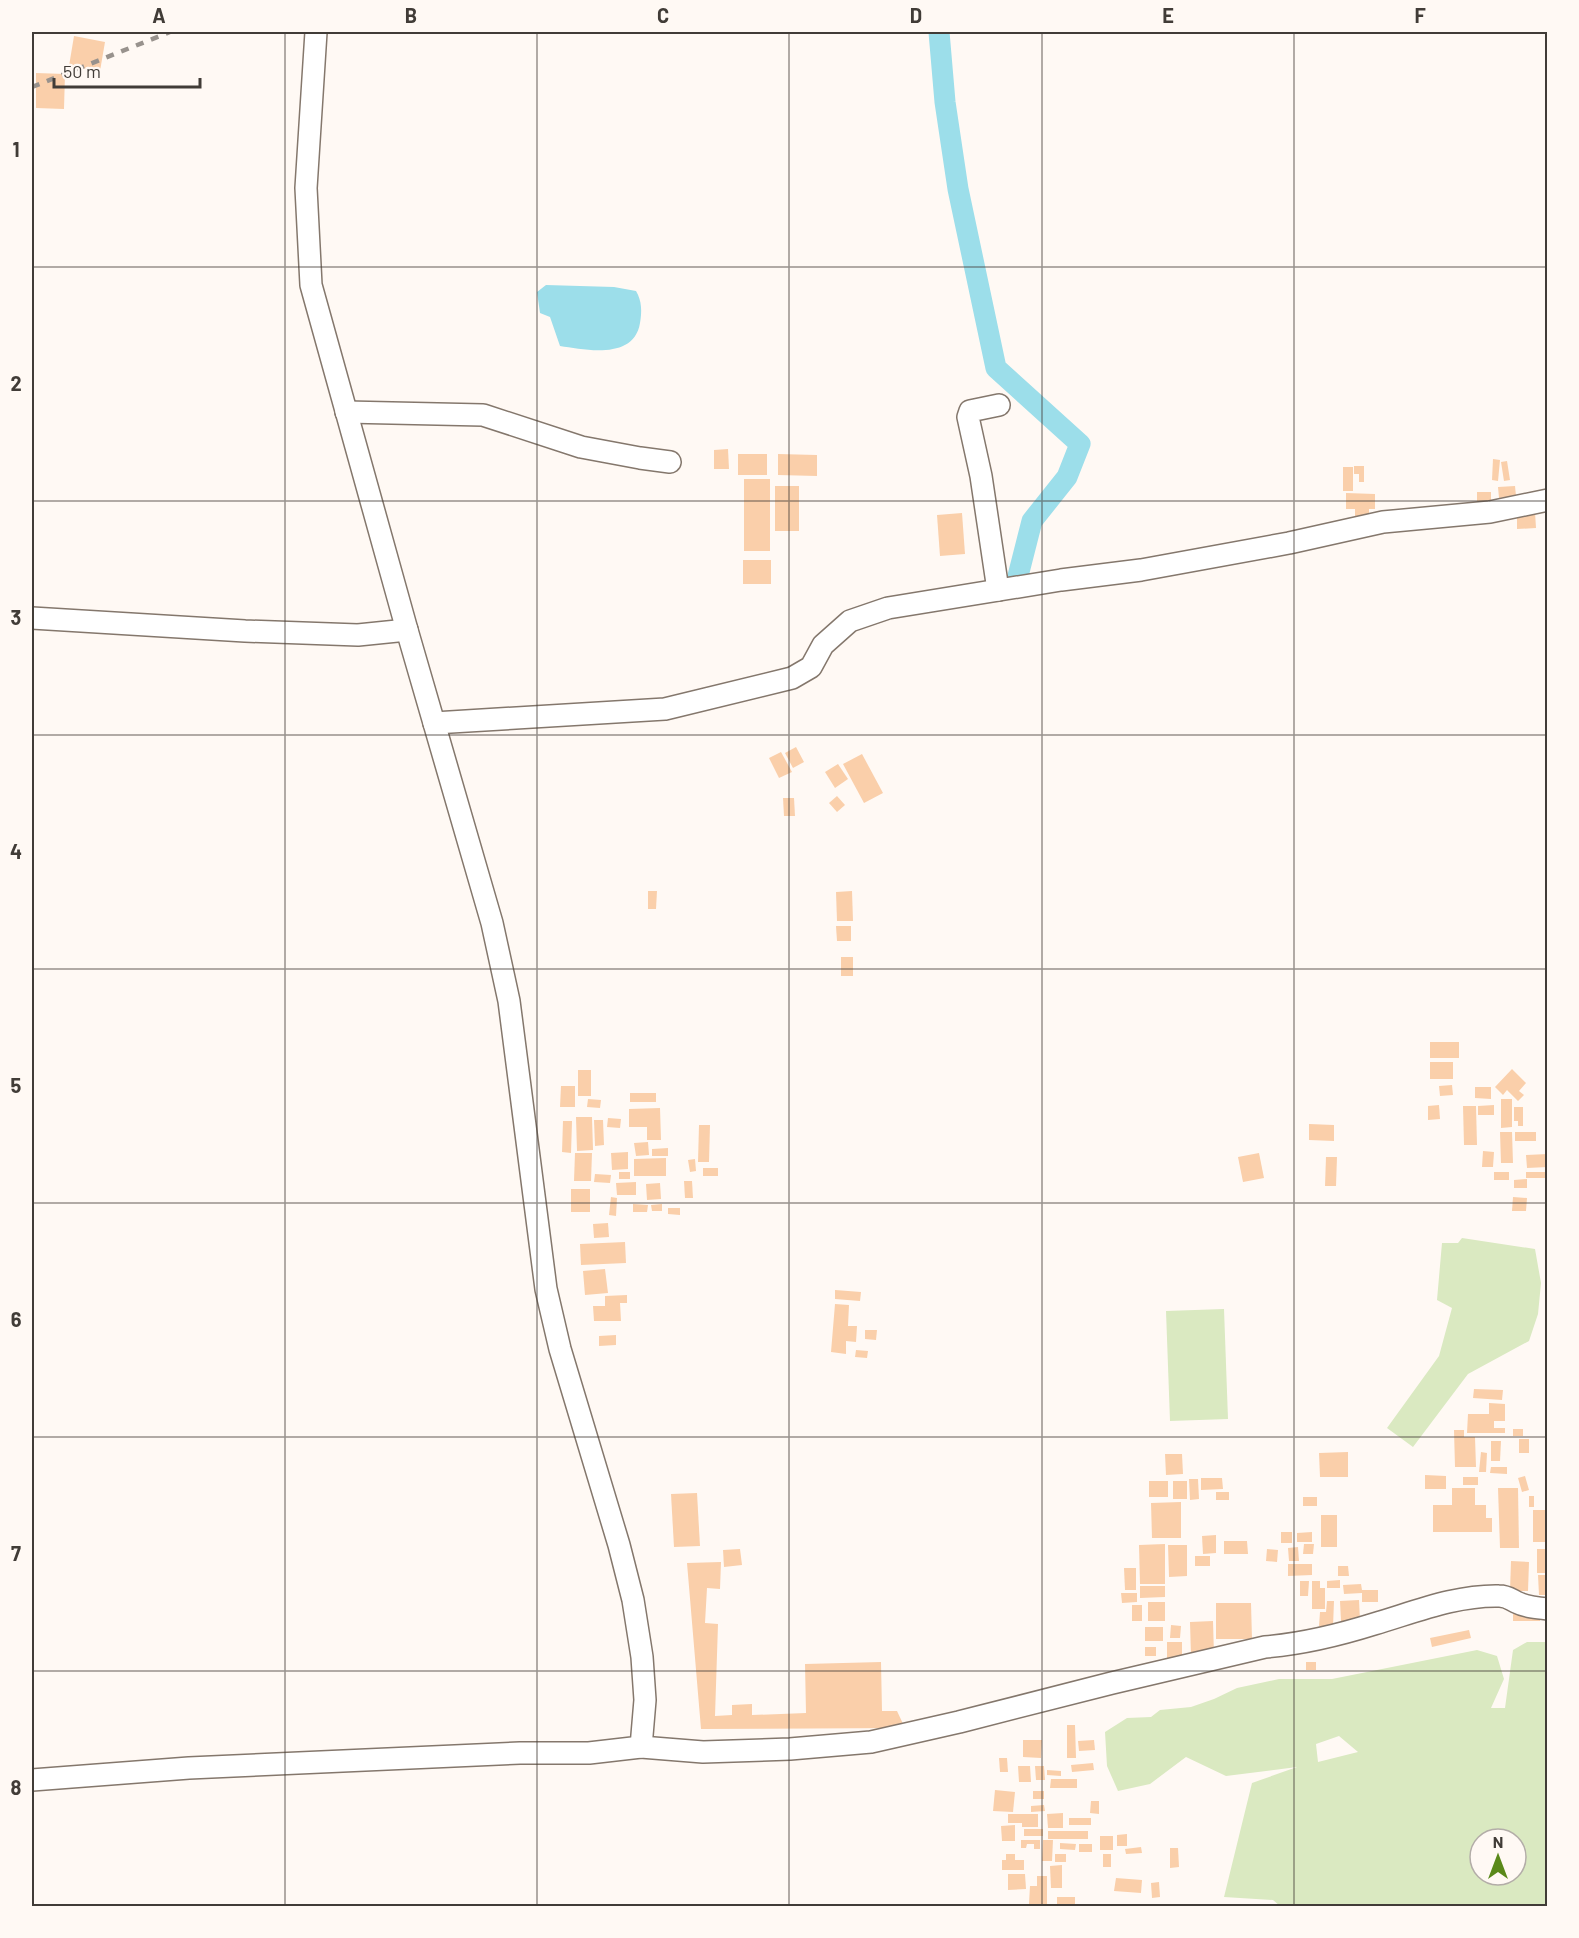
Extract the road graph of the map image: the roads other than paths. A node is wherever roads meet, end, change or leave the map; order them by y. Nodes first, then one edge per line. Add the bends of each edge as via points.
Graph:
1 (316, 32) edge
2 (999, 405) dead end
3 (346, 412) junction
4 (670, 462) dead end
5 (1548, 500) edge
6 (1007, 589) junction
7 (32, 618) edge
8 (407, 630) junction
9 (434, 723) junction
10 (1548, 1609) edge
11 (641, 1747) junction
12 (32, 1780) edge

1 - 3 street via 306,188 311,285
2 - 6 street via 970,411 968,417
3 - 4 street via 483,415 581,447
3 - 8 street
5 - 6 street via 1490,512 1383,522 1141,570
6 - 9 street via 888,608 850,621 824,645 811,667 792,678 665,710
7 - 8 street via 358,635
8 - 9 street
9 - 11 street via 492,923 509,1001 546,1289 633,1600 645,1700
10 - 11 street via 1514,1602 1509,1597 1460,1599 1287,1646 1265,1647 871,1742 703,1752
11 - 12 street via 589,1753 189,1768

